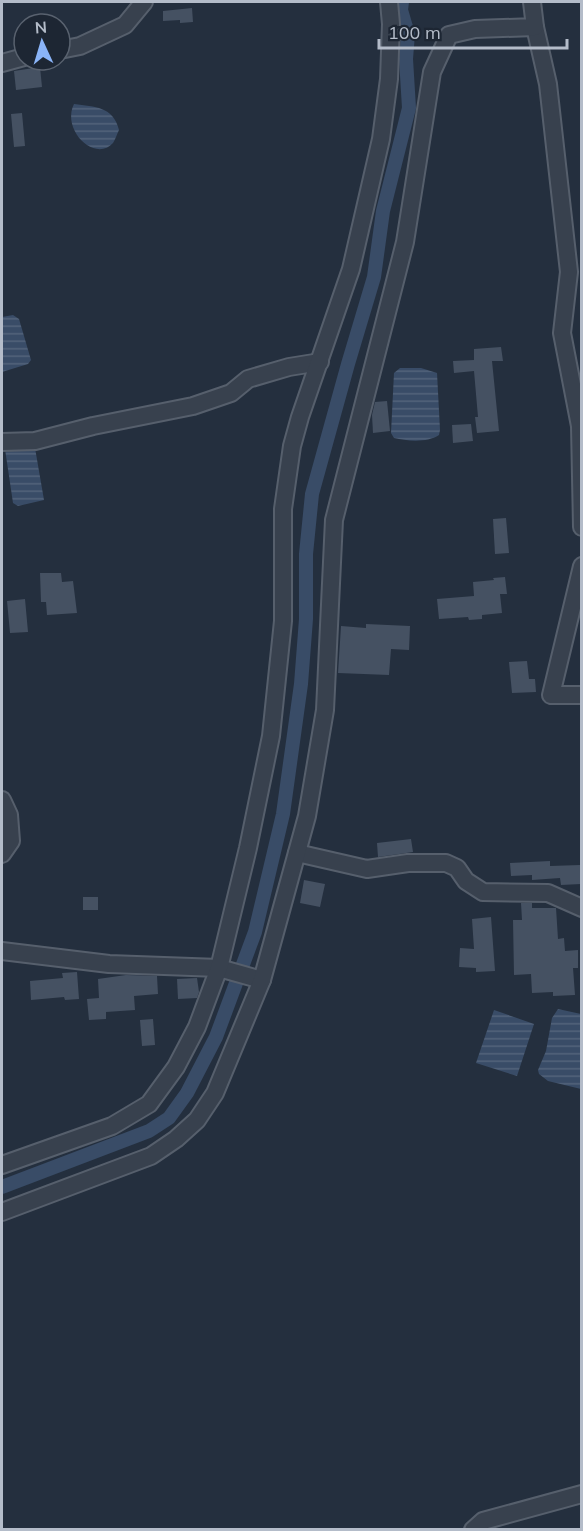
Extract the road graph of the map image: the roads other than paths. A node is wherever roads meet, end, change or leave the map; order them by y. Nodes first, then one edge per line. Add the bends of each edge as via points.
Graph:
1 (144, 2) edge
2 (389, 2) edge
3 (532, 2) edge
4 (535, 27) junction
5 (72, 48) edge
6 (320, 362) junction
7 (2, 442) edge
8 (582, 527) edge
9 (582, 566) edge
10 (582, 695) edge
11 (2, 801) edge
12 (297, 853) junction
13 (2, 854) edge
14 (582, 908) edge
15 (2, 951) edge
16 (219, 968) junction
17 (262, 980) junction
18 (2, 1165) edge
19 (2, 1212) edge
20 (582, 1494) edge
21 (473, 1530) edge

1 - 5 street via 125,25
2 - 6 street via 388,79 381,139 351,270
3 - 4 street
4 - 8 street via 548,84 569,272 562,333 580,426
4 - 12 street via 476,29 449,35 432,72 405,242 334,520 325,710
6 - 7 street via 248,380 231,393 193,406 35,441
6 - 16 street via 292,446 283,508 283,621 271,736
9 - 10 street via 551,696
11 - 13 street via 9,816 11,841
12 - 14 street via 367,869 446,863 457,867 466,881 483,892 548,893
12 - 17 street
15 - 16 street via 109,964
16 - 17 street
16 - 18 street via 176,1067 149,1104 112,1126
17 - 19 street via 215,1093 176,1139 151,1156
20 - 21 street via 483,1521

